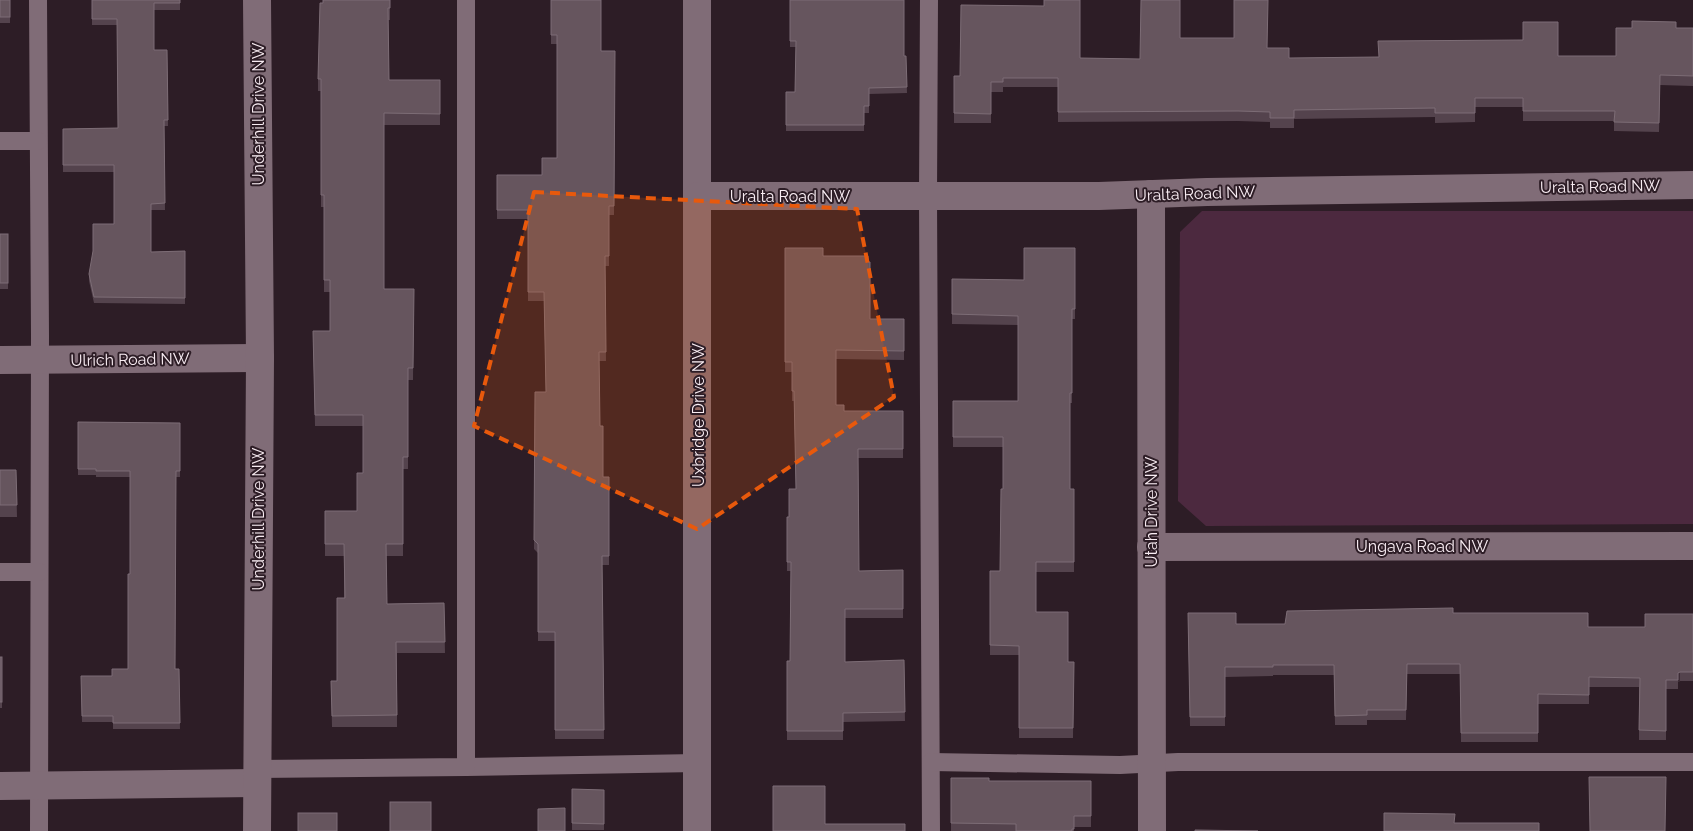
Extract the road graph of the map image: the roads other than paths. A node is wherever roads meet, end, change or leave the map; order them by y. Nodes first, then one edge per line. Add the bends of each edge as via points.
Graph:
1 (38, 0) edge
2 (258, 0) edge
3 (466, 0) edge
4 (697, 0) edge
5 (929, 0) edge
6 (38, 140) junction
7 (0, 141) edge
8 (1693, 185) edge
9 (1151, 194) junction
10 (698, 196) junction
11 (928, 196) junction
12 (260, 358) junction
13 (0, 360) edge
14 (40, 360) junction
15 (1693, 546) edge
16 (1151, 547) junction
17 (0, 572) edge
18 (39, 572) junction
19 (931, 762) junction
20 (1693, 762) edge
21 (697, 763) junction
22 (1152, 764) junction
23 (466, 766) junction
24 (256, 776) junction
25 (0, 786) edge
26 (39, 786) junction
27 (39, 831) edge
28 (256, 831) edge
29 (697, 831) edge
30 (931, 831) edge
31 (1152, 831) edge

1 - 6 lane
2 - 12 street, Underhill Drive NW
3 - 23 lane
4 - 10 street, Uxbridge Drive NW
5 - 11 lane
6 - 7 lane
6 - 14 lane
8 - 9 street, Uralta Road NW
9 - 11 street, Uralta Road NW
9 - 16 street, Utah Drive NW
10 - 11 street, Uralta Road NW
10 - 21 street, Uxbridge Drive NW
11 - 19 lane
12 - 14 street, Ulrich Road NW
12 - 24 street, Underhill Drive NW
13 - 14 street, Ulrich Road NW
14 - 18 lane
15 - 16 street, Ungava Road NW
16 - 22 street, Utah Drive NW
17 - 18 lane
18 - 26 lane
19 - 22 lane
19 - 30 lane
20 - 22 lane
21 - 23 lane
21 - 29 street, Uxbridge Drive NW
22 - 31 street, Utah Drive NW
23 - 24 lane
24 - 26 street
24 - 28 street
25 - 26 street
26 - 27 lane

